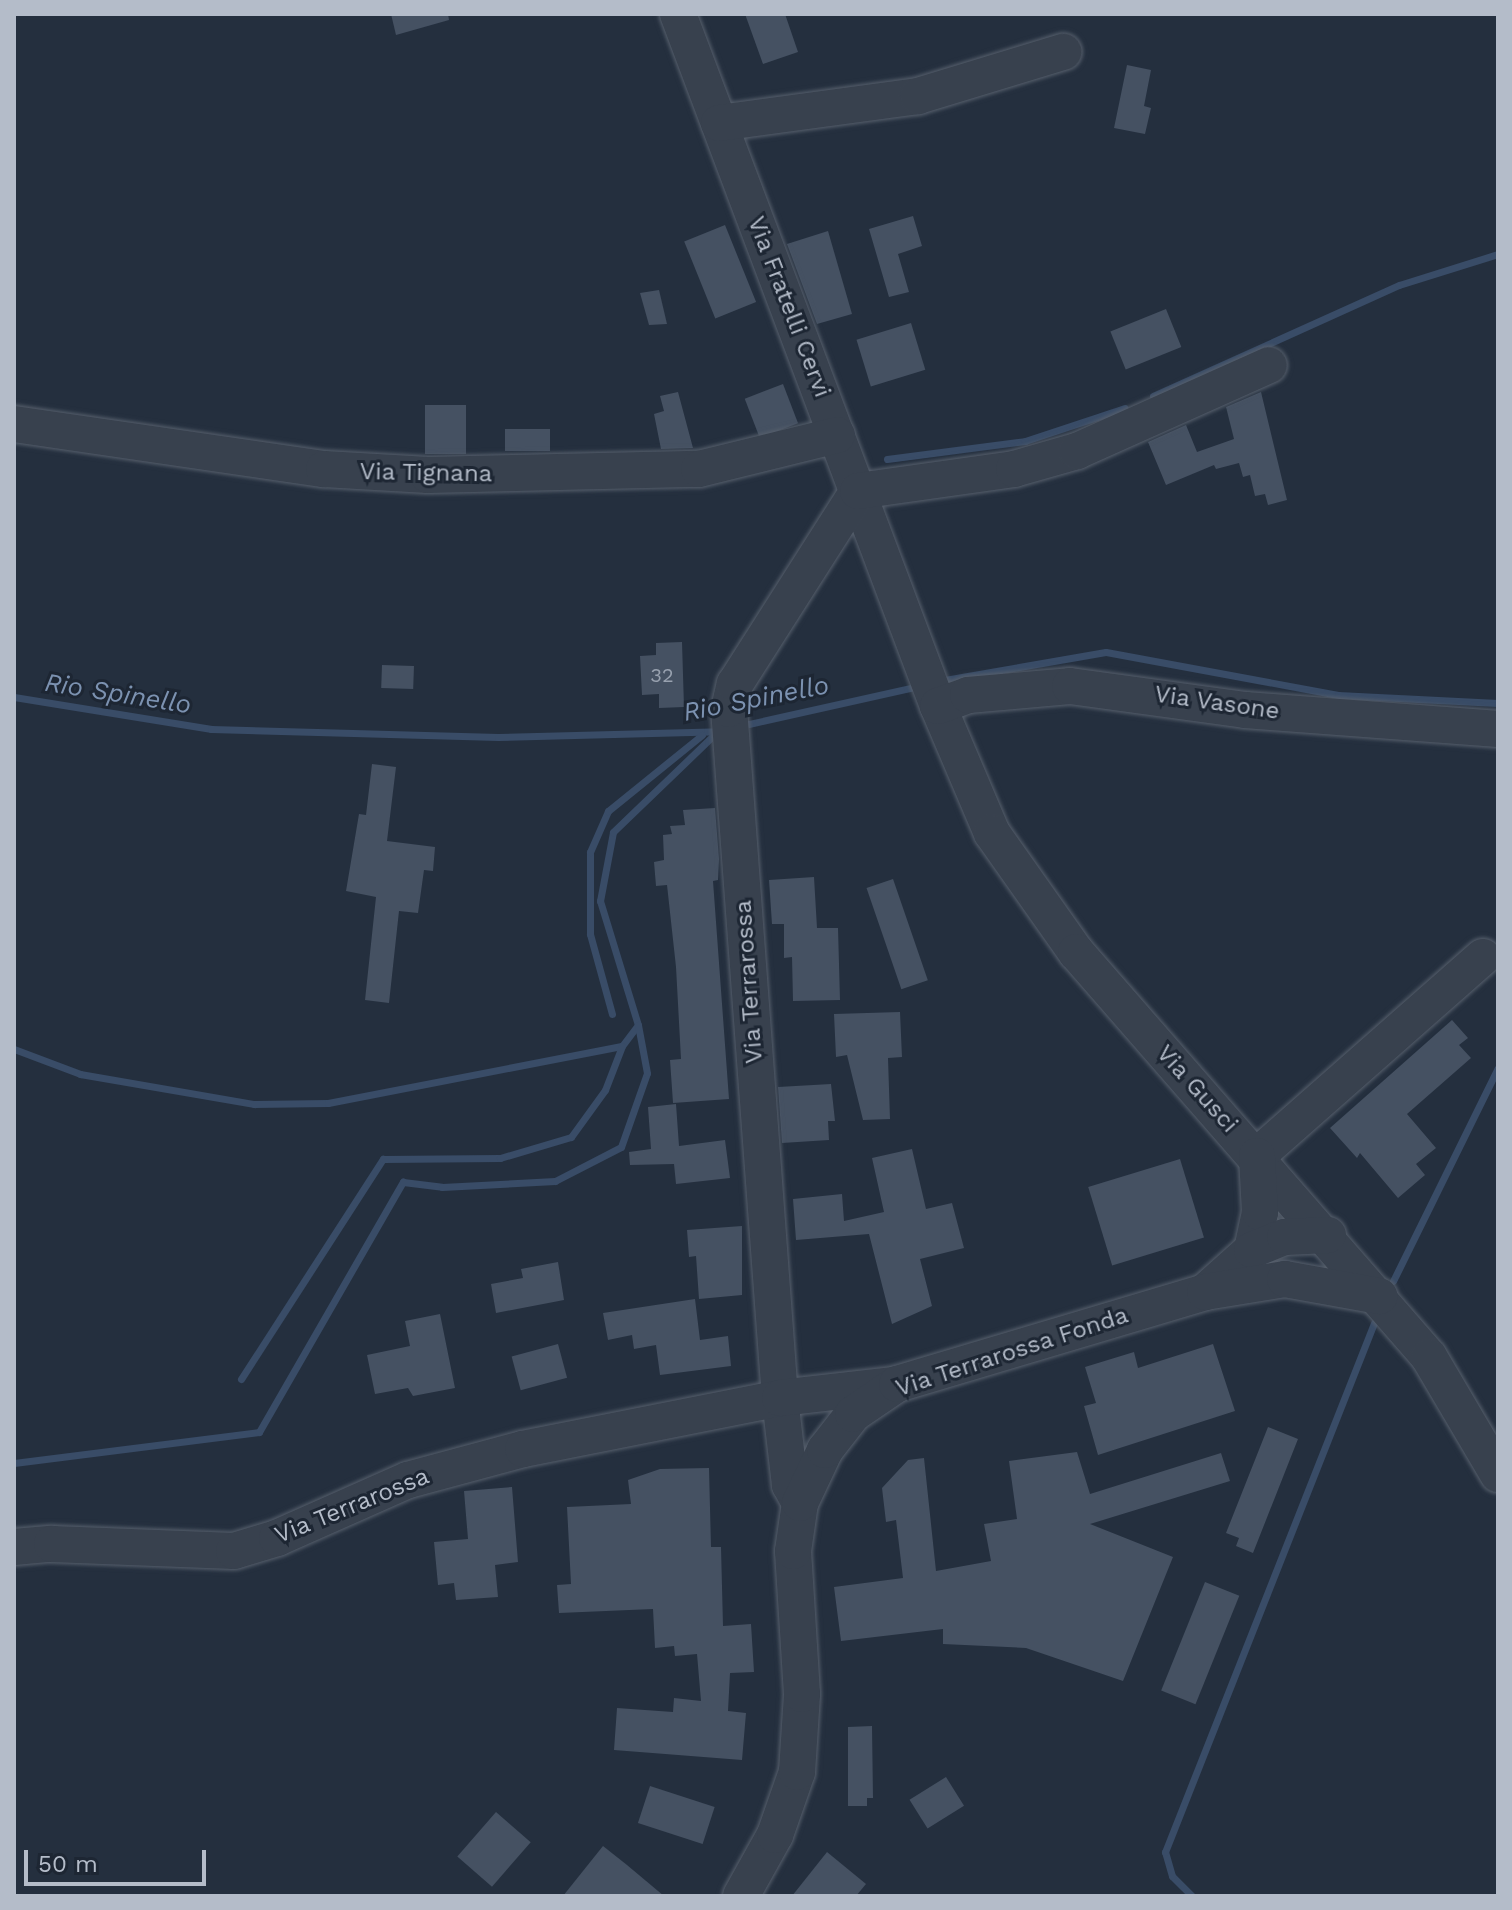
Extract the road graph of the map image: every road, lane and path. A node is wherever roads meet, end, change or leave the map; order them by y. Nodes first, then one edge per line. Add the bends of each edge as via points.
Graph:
1 (678, 14) edge
2 (1063, 52) dead end
3 (719, 123) junction
4 (1269, 365) dead end
5 (14, 424) edge
6 (837, 435) junction
7 (858, 491) junction
8 (935, 695) junction
9 (1498, 729) edge
10 (1483, 957) dead end
11 (1257, 1156) junction
12 (1328, 1235) junction
13 (1252, 1250) junction
14 (1285, 1279) junction
15 (1205, 1292) junction
16 (1379, 1296) junction
17 (897, 1384) junction
18 (780, 1398) junction
19 (1498, 1474) edge
20 (800, 1503) junction
21 (14, 1547) edge
22 (746, 1893) edge

1 - 3 street, Via Fratelli Cervi
2 - 3 street via 918,96
3 - 6 street, Via Fratelli Cervi
4 - 7 street via 1077,451 1014,469
5 - 6 street, Via Tignana via 324,469 428,475 699,469
6 - 7 street, Via Fratelli Cervi
7 - 8 street, Via Fratelli Cervi
7 - 18 street, Via Terrarossa via 738,676 730,725
8 - 9 street, Via Vasone via 1070,686 1245,710
8 - 11 street, Via Gusci via 992,833 1030,891 1076,952
10 - 11 street
11 - 12 street, Via Gusci
11 - 13 street via 1260,1212
12 - 13 street via 1285,1237
12 - 14 street via 1311,1262
12 - 16 street, Via Gusci
13 - 15 street
14 - 15 street, Via Terrarossa Fonda
14 - 16 street
15 - 17 street, Via Terrarossa Fonda
16 - 19 street, Via Gusci via 1429,1357
17 - 18 street, Via Terrarossa
17 - 20 street, Via Terrarossa Fonda via 853,1414 825,1450
18 - 20 street, Via Terrarossa via 790,1485
18 - 21 street, Via Terrarossa via 523,1449 423,1476 234,1551
20 - 22 street, Via Terrarossa Fonda via 793,1551 802,1694 797,1772 775,1835

